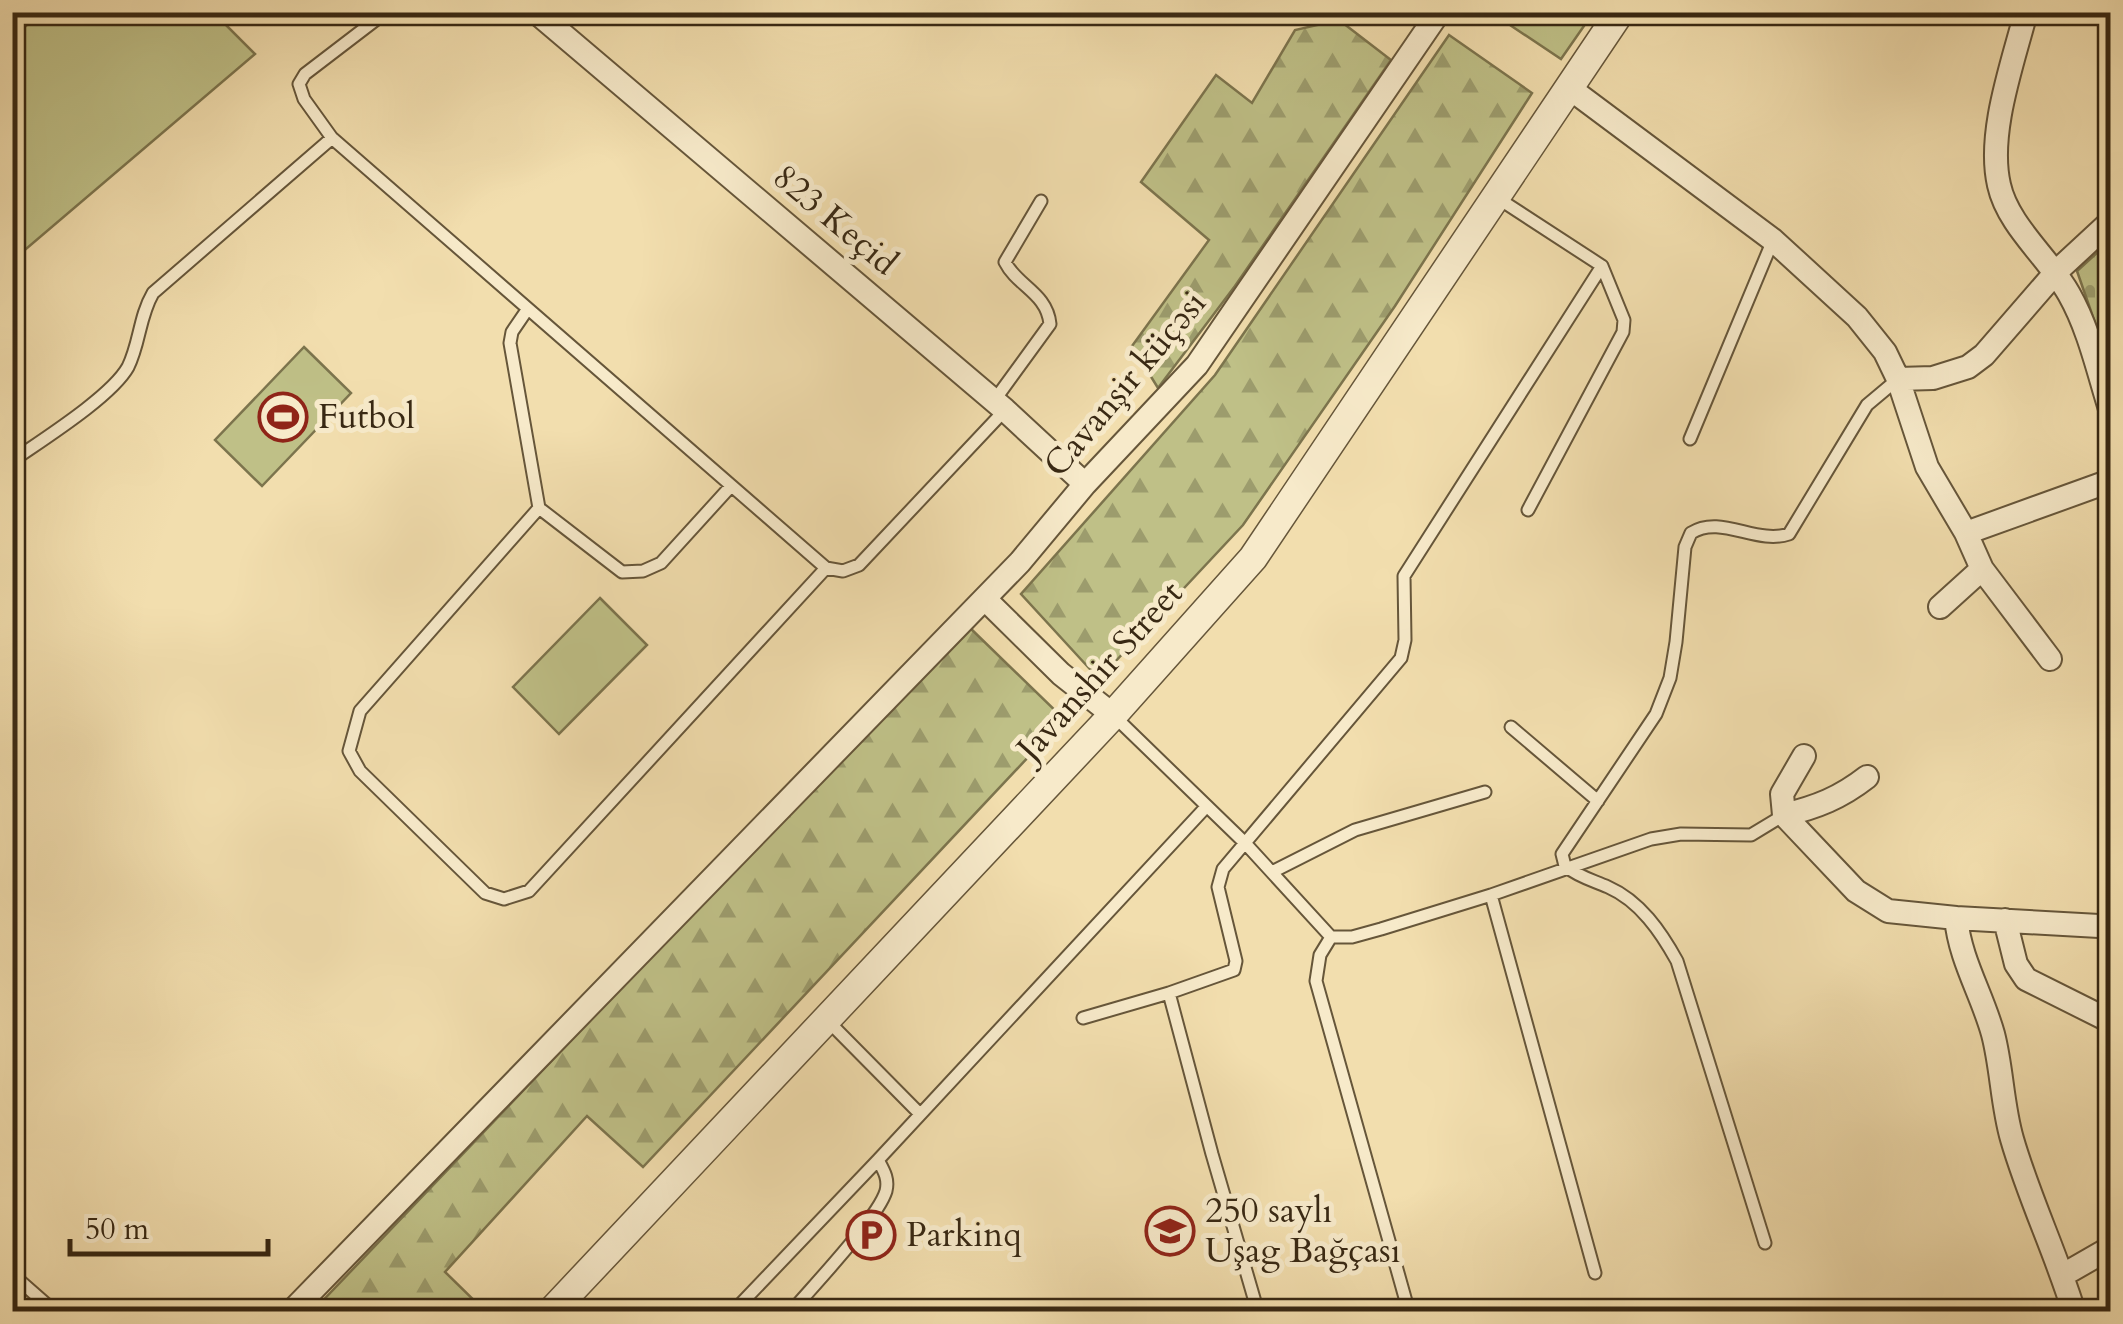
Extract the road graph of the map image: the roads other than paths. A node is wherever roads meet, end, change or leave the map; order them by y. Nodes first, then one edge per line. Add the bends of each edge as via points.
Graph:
1 (386, 12) edge
2 (536, 12) edge
3 (1439, 12) edge
4 (1620, 12) edge
5 (2026, 12) edge
6 (1568, 88) junction
7 (332, 138) junction
8 (1496, 197) junction
9 (1041, 201) dead end
10 (2110, 222) edge
11 (1773, 240) junction
12 (1602, 266) junction
13 (2056, 272) junction
14 (527, 310) junction
15 (1898, 379) junction
16 (999, 406) junction
17 (2110, 410) edge
18 (1690, 439) dead end
19 (12, 462) edge
20 (2110, 481) edge
21 (1085, 484) junction
22 (731, 486) junction
23 (539, 508) junction
24 (1528, 510) dead end
25 (1966, 533) junction
26 (826, 568) junction
27 (1982, 570) junction
28 (985, 599) junction
29 (1940, 607) dead end
30 (2050, 659) dead end
31 (1113, 714) junction
32 (1512, 727) dead end
33 (1804, 756) dead end
34 (1867, 777) dead end
35 (1485, 792) dead end
36 (1598, 801) junction
37 (1206, 807) junction
38 (1784, 814) junction
39 (1245, 842) junction
40 (1565, 866) junction
41 (1272, 872) junction
42 (1491, 895) junction
43 (1956, 918) junction
44 (2005, 920) junction
45 (2099, 926) dead end
46 (1331, 937) junction
47 (1169, 993) junction
48 (1083, 1018) dead end
49 (826, 1019) junction
50 (2110, 1021) edge
51 (920, 1114) junction
52 (878, 1160) junction
53 (1766, 1243) dead end
54 (2110, 1248) edge
55 (1595, 1273) dead end
56 (12, 1274) edge
57 (2063, 1275) junction
58 (54, 1311) edge
59 (291, 1312) edge
60 (551, 1312) edge
61 (734, 1312) edge
62 (791, 1312) edge
63 (1258, 1312) edge
64 (1410, 1312) edge
65 (2074, 1312) edge

1 - 7 lane via 299,84
2 - 16 street, 823 Keçid
3 - 21 street, Cavanşir küçəsi via 1197,365
4 - 6 street, Javanshir Street
5 - 13 street via 2003,98 1999,186 2011,214
6 - 8 street, Javanshir Street
6 - 11 street
7 - 14 lane
7 - 19 lane via 153,293 125,372
8 - 12 lane
8 - 31 street, Javanshir Street via 1253,558
9 - 16 lane via 1005,262 1045,303 1050,324
10 - 13 street
11 - 15 street via 1857,317
11 - 18 lane
12 - 24 lane via 1623,332
12 - 39 lane via 1404,576 1402,658
13 - 15 street via 1968,367 1934,378
13 - 17 street via 2085,332
14 - 22 lane
14 - 23 lane via 510,343
15 - 25 street via 1927,466
15 - 36 lane via 1867,405 1789,534 1760,536 1710,524 1691,533 1670,678 1656,714
16 - 21 street, 823 Keçid
16 - 26 lane via 859,565
20 - 25 street
21 - 28 street, Cavanşir küçəsi
22 - 23 lane via 661,562 643,570 622,572
22 - 26 lane
23 - 26 lane via 360,711 350,751 360,770 484,893 504,900 529,890
25 - 27 street
27 - 29 street
27 - 30 street
28 - 31 street
28 - 59 street
31 - 37 lane
31 - 49 street, Javanshir Street
32 - 36 lane
33 - 38 street via 1782,794
34 - 38 street via 1824,805
35 - 41 lane via 1355,830
36 - 40 lane via 1567,844
37 - 39 lane
37 - 51 lane
38 - 40 lane via 1751,835 1651,838
38 - 43 street via 1856,890 1888,911
39 - 41 lane
39 - 47 lane via 1218,887 1234,970
40 - 42 lane
40 - 53 lane via 1642,911 1677,961
41 - 46 lane
42 - 46 lane via 1352,937
42 - 55 lane
43 - 44 street
43 - 57 street via 1962,954 1992,1031 2014,1148
44 - 45 street
44 - 50 street via 2026,979
46 - 64 lane via 1316,980
47 - 48 lane
47 - 63 lane
49 - 51 lane
49 - 60 street, Javanshir Street
51 - 52 lane
52 - 61 lane
52 - 62 lane via 886,1192 874,1213
54 - 57 street
56 - 58 lane
57 - 65 street

